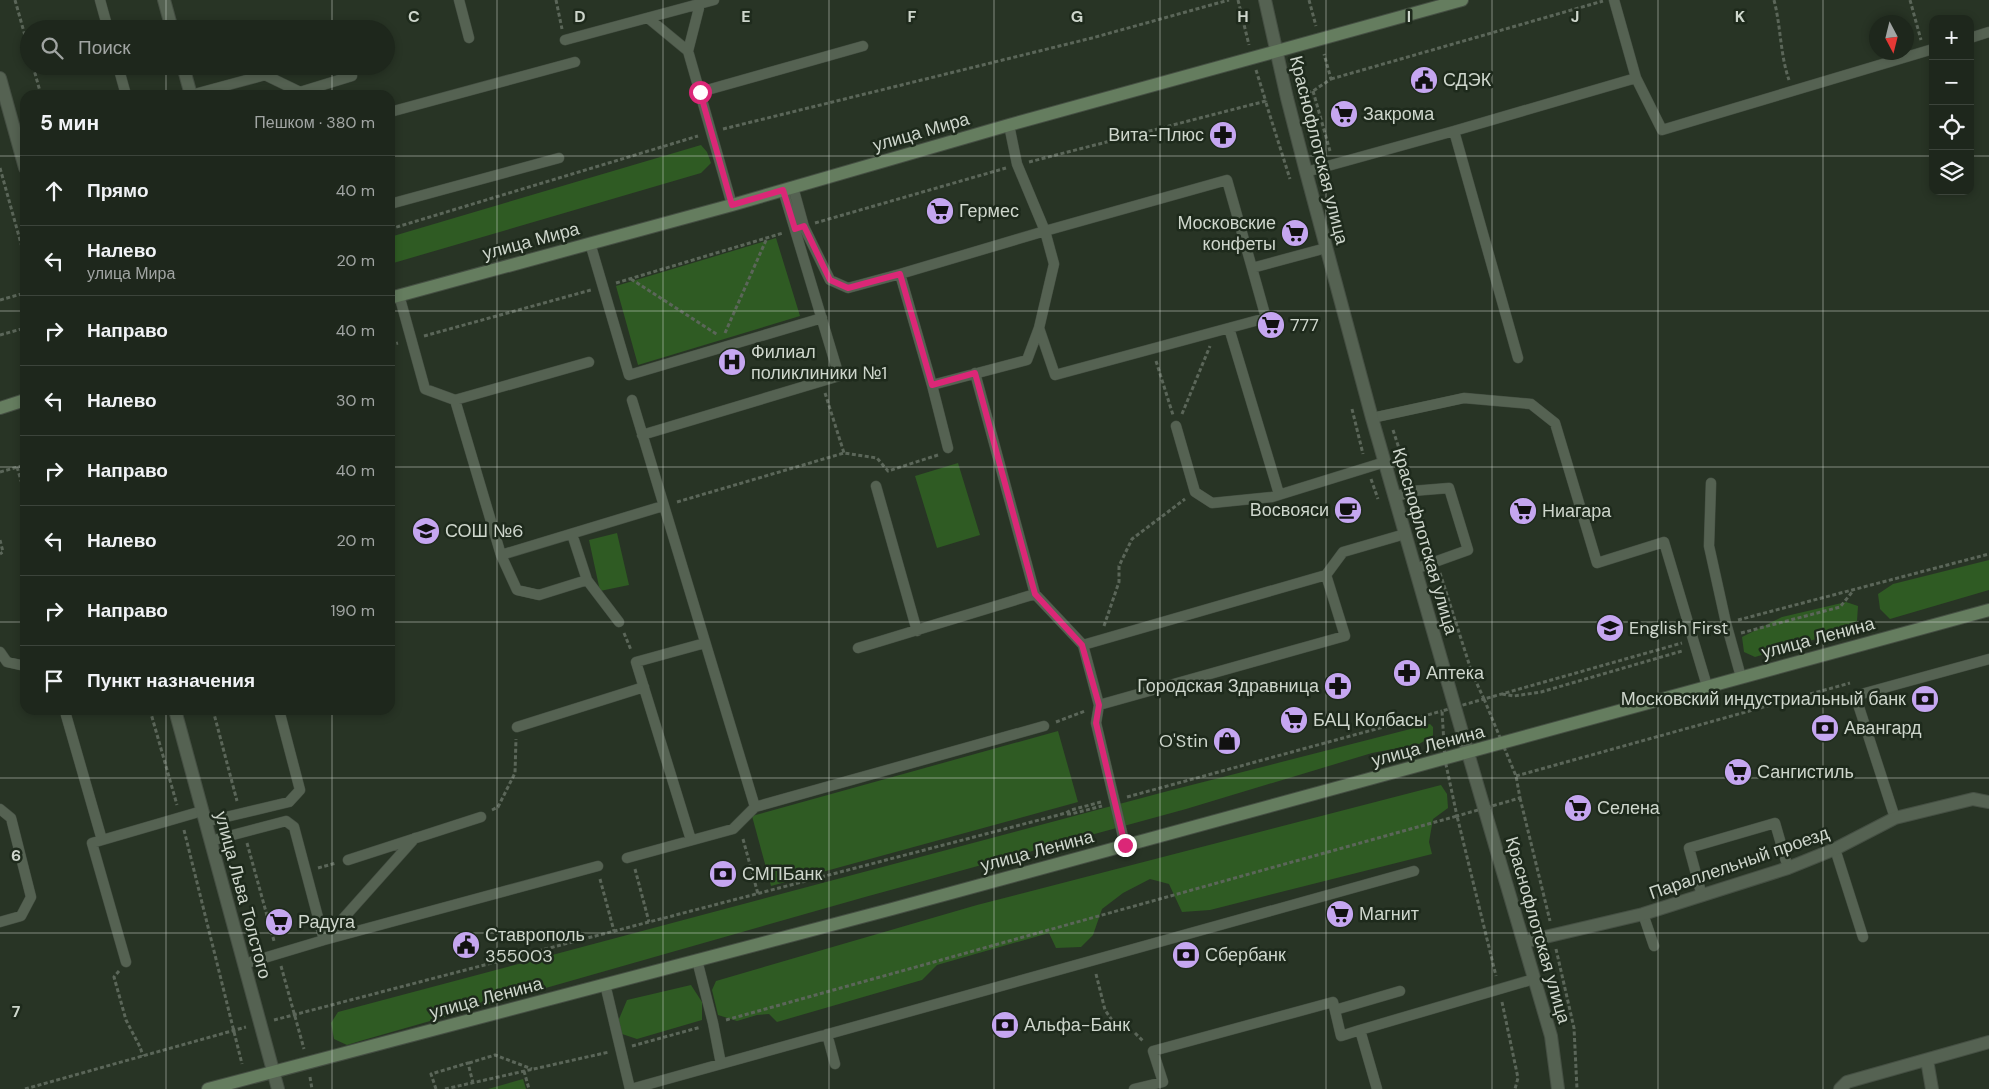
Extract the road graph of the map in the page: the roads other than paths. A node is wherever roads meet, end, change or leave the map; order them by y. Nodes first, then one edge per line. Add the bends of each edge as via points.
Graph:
1 (100, 0) edge
2 (164, 0) edge
3 (459, 0) edge
4 (714, 0) edge
5 (1265, 0) edge
6 (1462, 0) edge
7 (1614, 0) edge
8 (700, 4) junction
9 (648, 18) junction
10 (106, 20) edge
11 (170, 20) edge
12 (1989, 32) edge
13 (1974, 37) edge
14 (469, 38) dead end
15 (565, 40) road end
16 (863, 46) dead end
17 (688, 50) junction
18 (1929, 50) edge
19 (1276, 52) junction
20 (574, 62) dead end
21 (120, 75) edge
22 (185, 75) edge
23 (265, 75) edge
24 (265, 75) edge
25 (352, 76) dead end
26 (0, 78) edge
27 (1636, 78) junction
28 (125, 90) edge
29 (190, 90) edge
30 (210, 90) edge
31 (296, 90) edge
32 (306, 90) edge
33 (700, 92) junction
34 (395, 111) edge
35 (1009, 125) junction
36 (1454, 131) junction
37 (20, 150) edge
38 (560, 158) dead end
39 (1306, 172) junction
40 (788, 189) junction
41 (395, 203) edge
42 (732, 205) junction
43 (800, 228) junction
44 (1045, 231) junction
45 (590, 243) junction
46 (1326, 248) junction
47 (1252, 268) junction
48 (900, 274) junction
49 (395, 296) edge
50 (822, 318) junction
51 (1039, 328) junction
52 (1229, 328) junction
53 (1518, 358) dead end
54 (589, 362) dead end
55 (975, 373) junction
56 (932, 385) junction
57 (455, 400) junction
58 (632, 400) dead end
59 (20, 402) edge
60 (0, 408) edge
61 (1372, 418) junction
62 (1176, 426) road end
63 (642, 435) junction
64 (948, 448) road end
65 (1385, 462) junction
66 (1711, 483) dead end
67 (876, 486) dead end
68 (1279, 494) junction
69 (1395, 496) junction
70 (663, 506) junction
71 (572, 534) junction
72 (1404, 534) junction
73 (501, 555) junction
74 (1415, 569) junction
75 (1326, 575) junction
76 (587, 580) junction
77 (1035, 594) junction
78 (1989, 610) edge
79 (619, 622) road end
80 (917, 630) junction
81 (705, 643) junction
82 (1082, 645) junction
83 (858, 648) dead end
84 (0, 652) edge
85 (1989, 659) edge
86 (20, 665) edge
87 (1741, 677) junction
88 (1707, 686) junction
89 (644, 687) junction
90 (1099, 705) junction
91 (66, 715) edge
92 (176, 715) edge
93 (280, 715) edge
94 (1044, 726) road end
95 (517, 727) road end
96 (1468, 753) junction
97 (1989, 802) edge
98 (756, 807) junction
99 (0, 809) edge
100 (204, 816) junction
101 (481, 816) road end
102 (1895, 818) junction
103 (414, 838) junction
104 (102, 840) junction
105 (691, 840) junction
106 (210, 841) junction
107 (1125, 845) junction
108 (1835, 849) junction
109 (629, 857) road end
110 (348, 860) road end
111 (597, 866) road end
112 (1788, 868) junction
113 (1414, 871) dead end
114 (1702, 896) junction
115 (1643, 914) junction
116 (0, 922) edge
117 (1863, 937) dead end
118 (324, 940) junction
119 (1524, 942) junction
120 (1654, 946) dead end
121 (696, 960) junction
122 (126, 962) road end
123 (244, 964) junction
124 (1534, 979) junction
125 (605, 984) junction
126 (1400, 991) dead end
127 (1335, 1010) junction
128 (1360, 1030) junction
129 (827, 1034) junction
130 (1989, 1042) edge
131 (1927, 1060) junction
132 (721, 1064) junction
133 (835, 1064) dead end
134 (273, 1071) junction
135 (1141, 1088) edge
136 (208, 1089) edge
137 (278, 1089) edge
138 (630, 1089) edge
139 (1378, 1089) edge
140 (1558, 1089) edge
141 (1840, 1089) edge
142 (1932, 1089) edge

1 - 10 lane
2 - 11 street
3 - 14 lane
4 - 8 lane
5 - 19 street, Краснофлотская улица
6 - 19 main road, улица Мира
7 - 27 lane
8 - 9 lane
8 - 17 lane
9 - 15 lane
9 - 17 lane
12 - 13 lane
16 - 33 lane
17 - 33 lane
18 - 27 lane via 1662,130
19 - 35 main road, улица Мира
19 - 39 street, Краснофлотская улица
20 - 34 lane
21 - 28 lane
22 - 29 street
23 - 30 lane
24 - 31 lane
25 - 32 lane
26 - 37 street
27 - 36 lane
33 - 42 lane
35 - 40 main road, улица Мира
35 - 44 lane via 1018,164
36 - 39 lane
36 - 53 lane
38 - 41 lane
39 - 46 street, Краснофлотская улица
40 - 42 main road, улица Мира
40 - 43 lane
42 - 45 main road, улица Мира
43 - 48 lane via 830,280 848,288
43 - 50 lane
44 - 47 lane via 1227,180
44 - 48 lane
44 - 51 lane via 1054,264
45 - 49 main road, улица Мира
45 - 50 lane via 629,375
46 - 47 lane
46 - 61 street, Краснофлотская улица
47 - 52 lane via 1266,318
48 - 56 lane
49 - 57 lane via 425,388
50 - 63 lane via 839,376
51 - 52 lane via 1055,375
51 - 55 lane via 1027,360
52 - 68 lane
54 - 57 lane
55 - 56 lane
55 - 77 lane
56 - 64 lane
57 - 73 lane
58 - 63 lane
59 - 60 main road
61 - 65 street, Краснофлотская улица
61 - 88 lane via 1464,398 1531,404 1554,423 1597,562 1664,542
62 - 68 lane via 1195,492 1212,503
63 - 70 lane
65 - 68 lane
65 - 69 street, Краснофлотская улица
66 - 87 lane via 1709,546
67 - 80 lane
69 - 72 street, Краснофлотская улица
69 - 74 lane via 1449,488 1468,550
70 - 71 lane
70 - 81 lane
71 - 73 lane
71 - 76 lane
72 - 74 street, Краснофлотская улица
72 - 75 lane via 1343,552
73 - 76 lane via 516,590 538,595
74 - 96 street, Краснофлотская улица
75 - 82 lane
75 - 90 lane via 1345,636
76 - 79 lane
77 - 80 lane
77 - 82 lane
78 - 87 main road, улица Ленина
80 - 83 lane
81 - 89 lane via 636,662
81 - 98 lane
82 - 90 lane
84 - 86 lane via 7,662
85 - 102 lane via 1856,698
87 - 88 main road, улица Ленина
88 - 96 main road, улица Ленина
89 - 95 lane
89 - 105 lane
90 - 107 lane via 1096,723
91 - 104 lane
92 - 100 street, улица Льва Толстого
93 - 100 lane via 300,790 289,802
94 - 98 lane
96 - 107 main road, улица Ленина
96 - 119 street, Краснофлотская улица
97 - 102 street, Параллельный проезд via 1973,799
98 - 105 lane via 733,829
99 - 116 lane via 11,818 31,897 21,916
100 - 104 lane via 181,817
100 - 106 street, улица Льва Толстого
101 - 103 lane
102 - 108 street, Параллельный проезд
103 - 110 lane
103 - 118 lane
104 - 122 lane via 92,843
105 - 109 lane
106 - 118 lane via 286,821 294,827
106 - 123 street, улица Льва Толстого
107 - 121 main road, улица Ленина
108 - 112 street, Параллельный проезд
108 - 117 lane
111 - 118 lane
112 - 114 street, Параллельный проезд
112 - 114 lane via 1775,823 1689,848
113 - 129 lane
114 - 115 street, Параллельный проезд
115 - 119 street, Параллельный проезд
115 - 120 lane
118 - 123 lane
119 - 124 street, Краснофлотская улица
121 - 125 main road, улица Ленина
121 - 132 lane
123 - 134 street, улица Льва Толстого
124 - 128 lane
124 - 140 street, Краснофлотская улица via 1551,1036
125 - 134 main road, улица Ленина
125 - 138 lane
126 - 127 lane
127 - 128 lane via 1341,1036
127 - 135 lane via 1333,1002 1153,1051 1163,1082
128 - 139 lane
129 - 132 lane
129 - 133 lane
130 - 131 street
131 - 141 street via 1847,1082
131 - 142 street
132 - 138 lane
134 - 136 main road, улица Ленина
134 - 137 street, улица Льва Толстого

